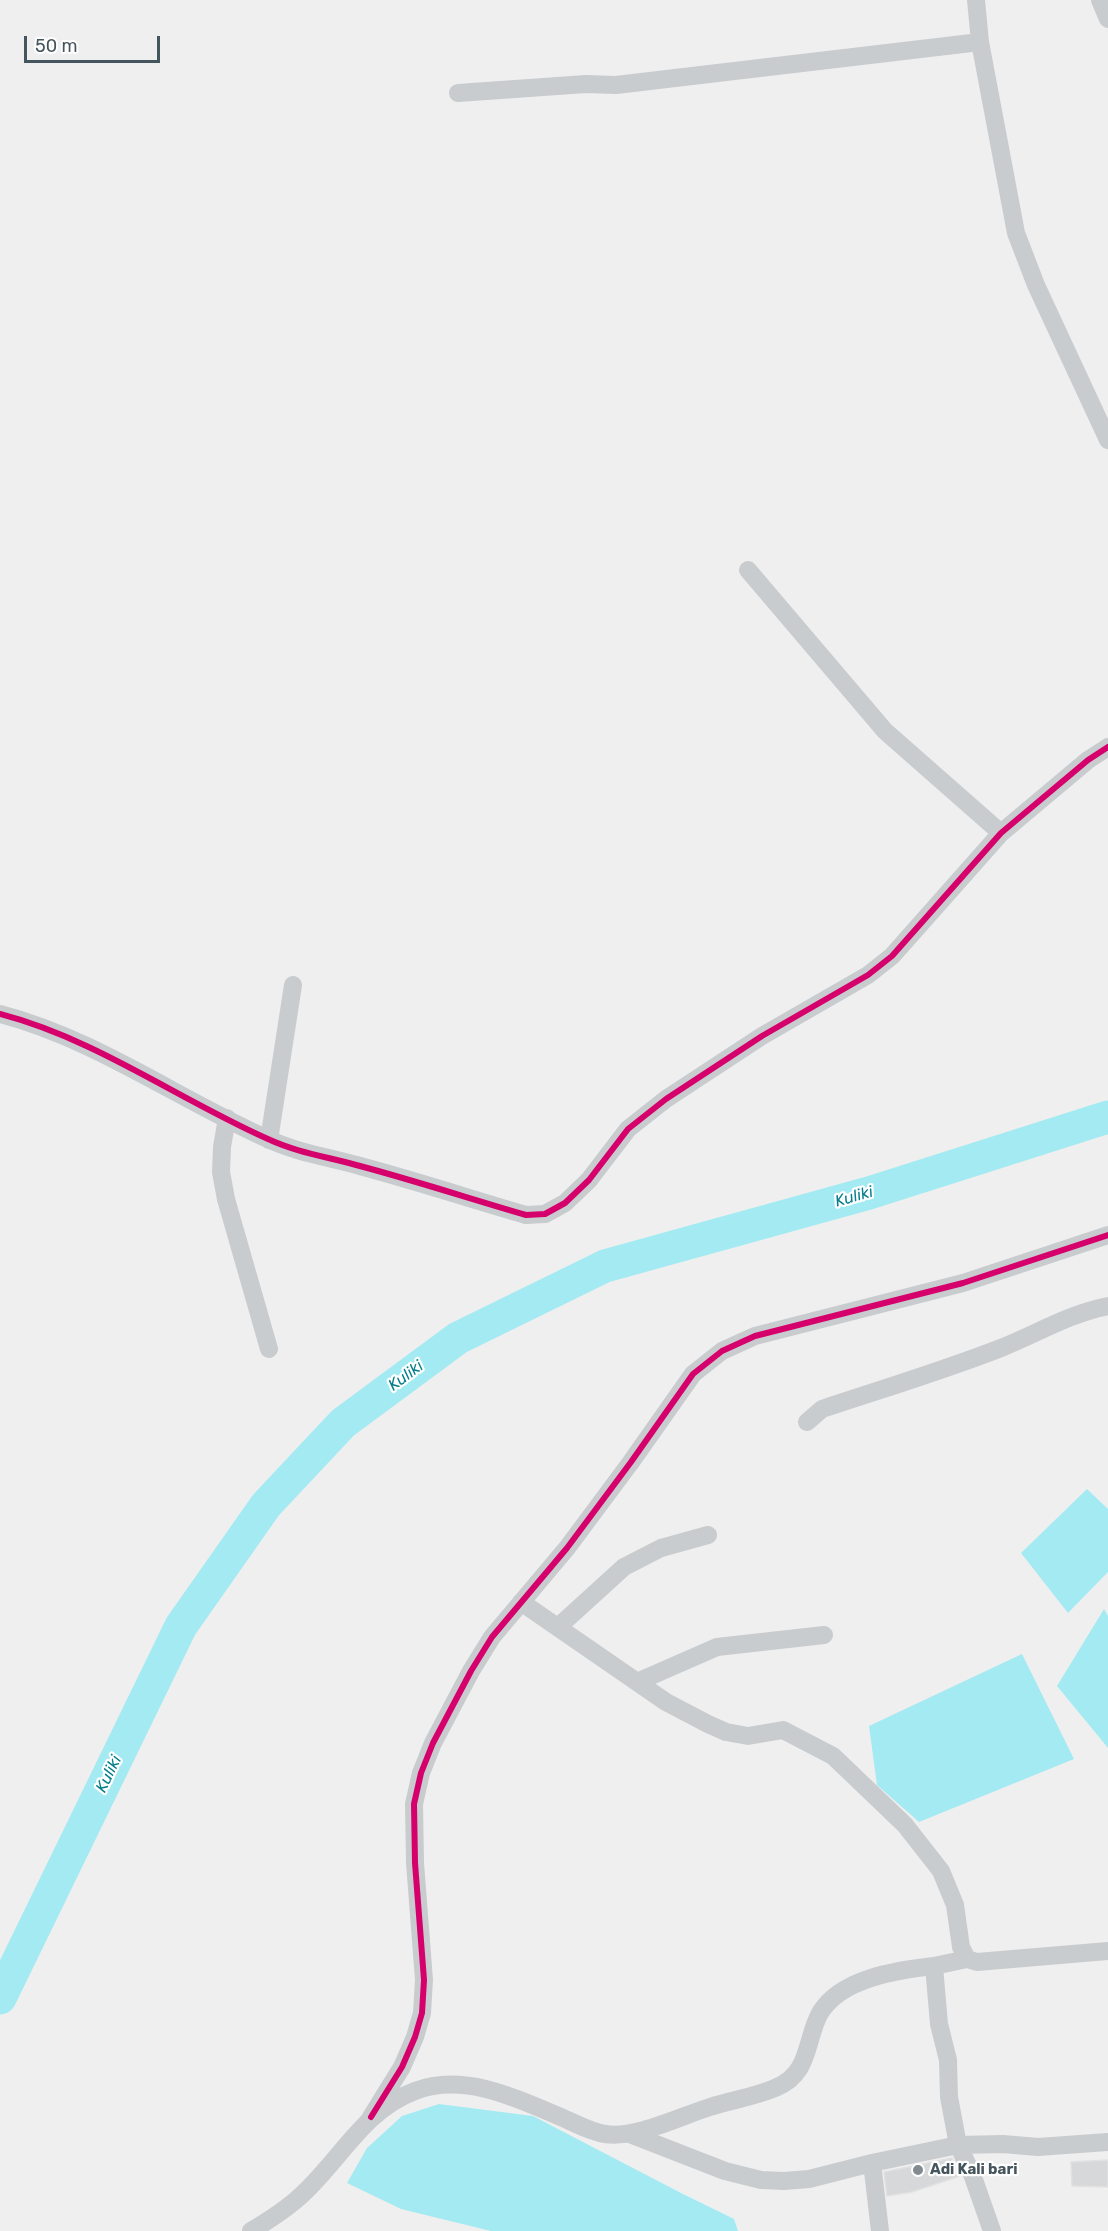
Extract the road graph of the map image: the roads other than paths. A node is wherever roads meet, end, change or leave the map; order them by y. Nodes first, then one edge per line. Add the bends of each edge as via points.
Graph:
1 (976, 0) edge
2 (1100, 0) edge
3 (1108, 19) edge
4 (980, 42) junction
5 (458, 93) dead end
6 (1108, 440) edge
7 (748, 570) dead end
8 (1108, 747) edge
9 (1001, 833) junction
10 (293, 986) dead end
11 (0, 1014) edge
12 (227, 1118) junction
13 (269, 1140) junction
14 (1108, 1235) edge
15 (1108, 1306) edge
16 (269, 1349) dead end
17 (807, 1422) dead end
18 (708, 1535) dead end
19 (521, 1602) junction
20 (558, 1627) junction
21 (824, 1635) dead end
22 (637, 1682) junction
23 (1108, 1951) edge
24 (967, 1959) junction
25 (934, 1966) junction
26 (371, 2117) junction
27 (630, 2134) junction
28 (1108, 2142) edge
29 (958, 2145) junction
30 (872, 2163) junction
31 (250, 2231) edge
32 (880, 2231) edge
33 (992, 2231) edge

1 - 4 street
2 - 3 street
4 - 5 street via 616,85
4 - 6 street via 1016,233
7 - 9 street via 885,731
8 - 9 street
9 - 13 street via 892,956 868,975 762,1036 666,1099 628,1129 566,1203 545,1214 526,1215
10 - 13 street
11 - 12 street via 48,1029
12 - 13 street
12 - 16 street via 221,1172
14 - 19 street via 963,1283 755,1336 722,1351 693,1374 567,1548
15 - 17 street via 956,1365 822,1409
18 - 20 street via 661,1548 624,1567
19 - 20 street
19 - 26 street via 471,1671 421,1773 414,1804 424,1980 422,2013 402,2067
20 - 22 street
21 - 22 street via 717,1647
22 - 24 street via 666,1702 726,1732 748,1736 783,1730 832,1756 905,1825 941,1871 956,1905 961,1947
23 - 24 street via 977,1962
24 - 25 street
25 - 27 street via 874,1976 833,1999 821,2011 799,2070 786,2083
25 - 29 street
26 - 27 street via 416,2090 453,2084 503,2094 606,2135
26 - 31 street via 296,2200
27 - 30 street via 725,2171 761,2180 809,2179
28 - 29 street via 1038,2147
29 - 30 street
29 - 33 street
30 - 32 street

